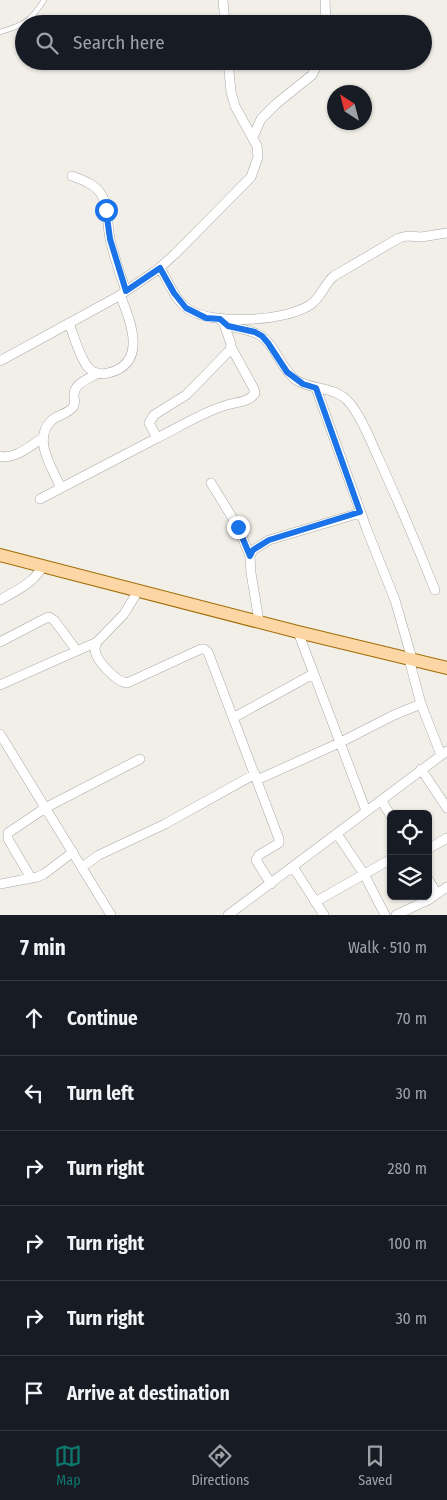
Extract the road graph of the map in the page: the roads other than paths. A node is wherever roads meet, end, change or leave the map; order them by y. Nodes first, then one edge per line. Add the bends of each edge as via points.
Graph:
1 (44, 0) edge
2 (223, 0) edge
3 (325, 0) edge
4 (34, 15) edge
5 (224, 15) edge
6 (326, 15) edge
7 (15, 27) edge
8 (0, 32) edge
9 (229, 70) edge
10 (314, 70) edge
11 (253, 137) junction
12 (72, 176) dead end
13 (447, 233) edge
14 (160, 268) junction
15 (123, 293) junction
16 (222, 321) junction
17 (69, 323) junction
18 (232, 347) junction
19 (0, 361) edge
20 (98, 374) junction
21 (316, 388) junction
22 (43, 438) junction
23 (155, 439) junction
24 (0, 456) edge
25 (211, 483) dead end
26 (61, 488) junction
27 (40, 500) dead end
28 (360, 512) junction
29 (0, 556) edge
30 (250, 556) junction
31 (42, 567) junction
32 (435, 590) dead end
33 (138, 591) junction
34 (0, 600) edge
35 (259, 621) junction
36 (298, 632) junction
37 (0, 642) edge
38 (97, 642) junction
39 (77, 651) junction
40 (411, 659) junction
41 (447, 668) edge
42 (313, 674) junction
43 (0, 685) edge
44 (422, 704) junction
45 (233, 718) junction
46 (0, 734) edge
47 (339, 742) junction
48 (444, 753) edge
49 (140, 759) dead end
50 (422, 769) junction
51 (256, 777) junction
52 (381, 800) junction
53 (45, 808) junction
54 (447, 808) edge
55 (387, 810) edge
56 (366, 812) junction
57 (337, 834) junction
58 (447, 838) edge
59 (432, 847) edge
60 (73, 852) junction
61 (387, 861) edge
62 (82, 867) junction
63 (293, 867) junction
64 (364, 874) junction
65 (32, 878) junction
66 (0, 884) edge
67 (270, 884) junction
68 (432, 886) edge
69 (447, 887) edge
70 (437, 894) junction
71 (315, 902) junction
72 (239, 912) edge
73 (111, 915) edge
74 (228, 915) edge
75 (324, 915) edge
76 (386, 915) edge
77 (396, 915) edge

1 - 4 lane
2 - 5 street
3 - 6 street
7 - 8 lane
9 - 11 street via 236,106
10 - 11 street via 262,119
11 - 14 street via 258,157 251,178
12 - 15 street via 96,188 104,201
13 - 16 street via 399,238 334,276 320,296 303,309 290,314
14 - 15 street
14 - 16 street via 186,308 206,318
15 - 17 street
15 - 20 street via 133,336 130,358 119,370
16 - 18 street
16 - 21 street via 262,336 287,372 303,384
17 - 19 street
17 - 20 street via 87,366
18 - 23 street via 186,395 150,419
18 - 23 street via 254,389 254,396 211,411
20 - 22 street via 77,386 73,407 49,423
21 - 28 street
21 - 32 street via 342,395 355,410 409,524
22 - 24 street via 14,455
22 - 26 street
23 - 26 street
25 - 30 street via 238,527
26 - 27 street
28 - 30 street via 269,540 253,550
28 - 40 street via 395,600
29 - 31 main road
30 - 35 street
31 - 33 main road
31 - 34 street via 30,582
33 - 35 main road
33 - 38 street via 124,614
35 - 36 main road
36 - 40 main road
36 - 42 street
37 - 39 street via 49,617
38 - 39 street
38 - 45 street via 95,648 99,660 116,678 127,683 204,648
39 - 43 street
40 - 41 main road
40 - 44 street
42 - 45 street
42 - 47 street
44 - 47 street
44 - 48 street
45 - 51 street
46 - 53 street
47 - 51 street
47 - 56 street
48 - 50 street
49 - 53 street
50 - 52 street
50 - 54 street
51 - 62 street
51 - 67 street via 279,839 279,843 256,860
52 - 55 street
52 - 56 street
53 - 60 street
53 - 65 street via 7,836
56 - 57 street
57 - 63 street
57 - 64 street
58 - 59 street
60 - 62 street
60 - 65 street via 44,874
61 - 64 street
62 - 73 street
63 - 67 street
63 - 71 street
64 - 71 street
64 - 76 street
65 - 66 street
67 - 72 street
68 - 70 street
69 - 70 street
70 - 77 street
71 - 75 street
72 - 74 street

